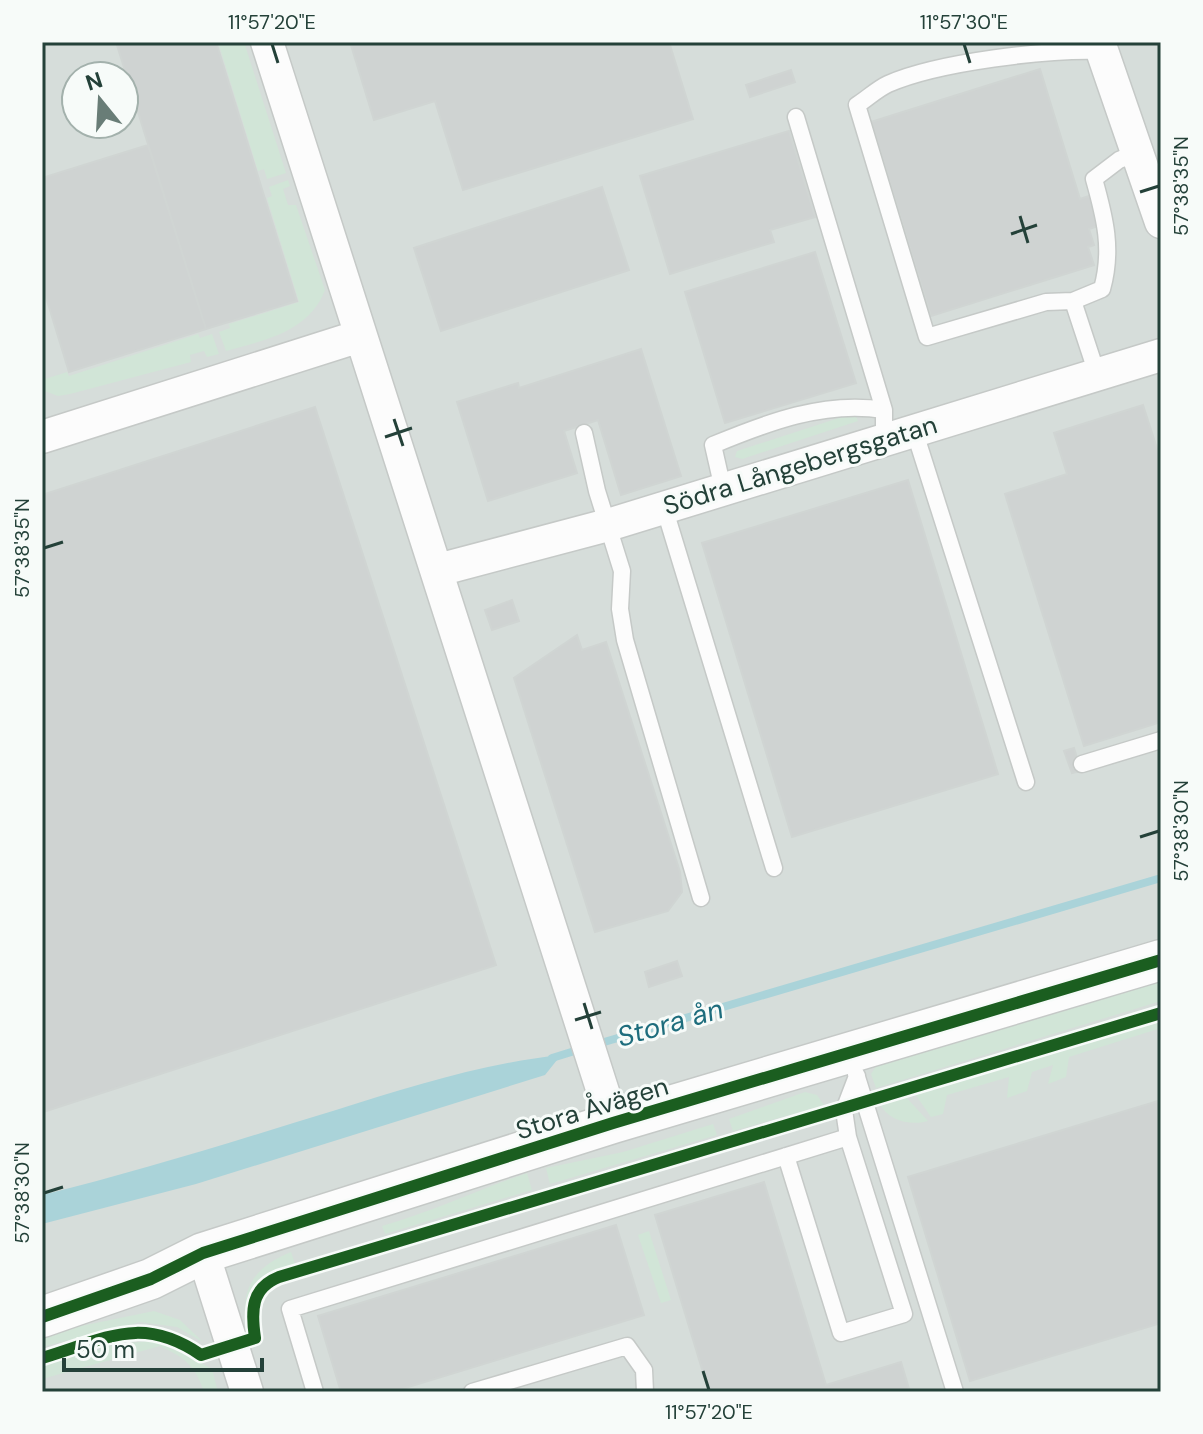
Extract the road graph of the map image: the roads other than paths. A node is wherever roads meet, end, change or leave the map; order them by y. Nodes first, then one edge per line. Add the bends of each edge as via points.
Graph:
1 (267, 42) edge
2 (1101, 47) edge
3 (796, 117) dead end
4 (1136, 153) junction
5 (1161, 222) edge
6 (1073, 301) junction
7 (360, 336) junction
8 (1161, 355) edge
9 (1097, 374) junction
10 (894, 426) junction
11 (584, 433) dead end
12 (42, 437) edge
13 (723, 489) junction
14 (664, 507) junction
15 (608, 525) junction
16 (438, 570) junction
17 (1161, 740) edge
18 (1082, 764) dead end
19 (1026, 782) dead end
20 (774, 868) dead end
21 (701, 898) dead end
22 (1161, 960) edge
23 (853, 1065) junction
24 (613, 1123) junction
25 (848, 1137) junction
26 (786, 1156) junction
27 (203, 1253) junction
28 (42, 1293) edge
29 (42, 1317) edge
30 (247, 1392) edge
31 (315, 1392) edge
32 (472, 1392) edge
33 (645, 1392) edge
34 (955, 1392) edge

1 - 7 street
2 - 4 street
2 - 6 lane via 946,69 888,85 857,105 927,337 1046,302
3 - 10 lane
4 - 5 street
4 - 6 lane via 1094,179 1106,222 1109,263 1102,289
6 - 9 lane
7 - 12 street
7 - 16 street
8 - 9 street, Södra Långebergsgatan
9 - 10 street, Södra Långebergsgatan
10 - 13 street, Södra Långebergsgatan
10 - 13 lane via 854,404 808,412 713,445
10 - 19 lane
11 - 15 lane
13 - 14 street, Södra Långebergsgatan
14 - 15 street, Södra Långebergsgatan
14 - 20 lane
15 - 16 street, Södra Långebergsgatan
15 - 21 lane via 622,571 625,640
16 - 24 street
17 - 18 lane
22 - 23 street, Stora Åvägen
23 - 24 street, Stora Åvägen
23 - 25 lane via 844,1110
23 - 34 lane
24 - 27 street, Stora Åvägen
25 - 26 lane
25 - 26 lane via 904,1314 841,1333
26 - 31 lane via 290,1309
27 - 28 street, Stora Åvägen via 149,1260
27 - 29 street, Stora Åvägen via 151,1279
27 - 30 street
32 - 33 lane via 627,1346 644,1370

